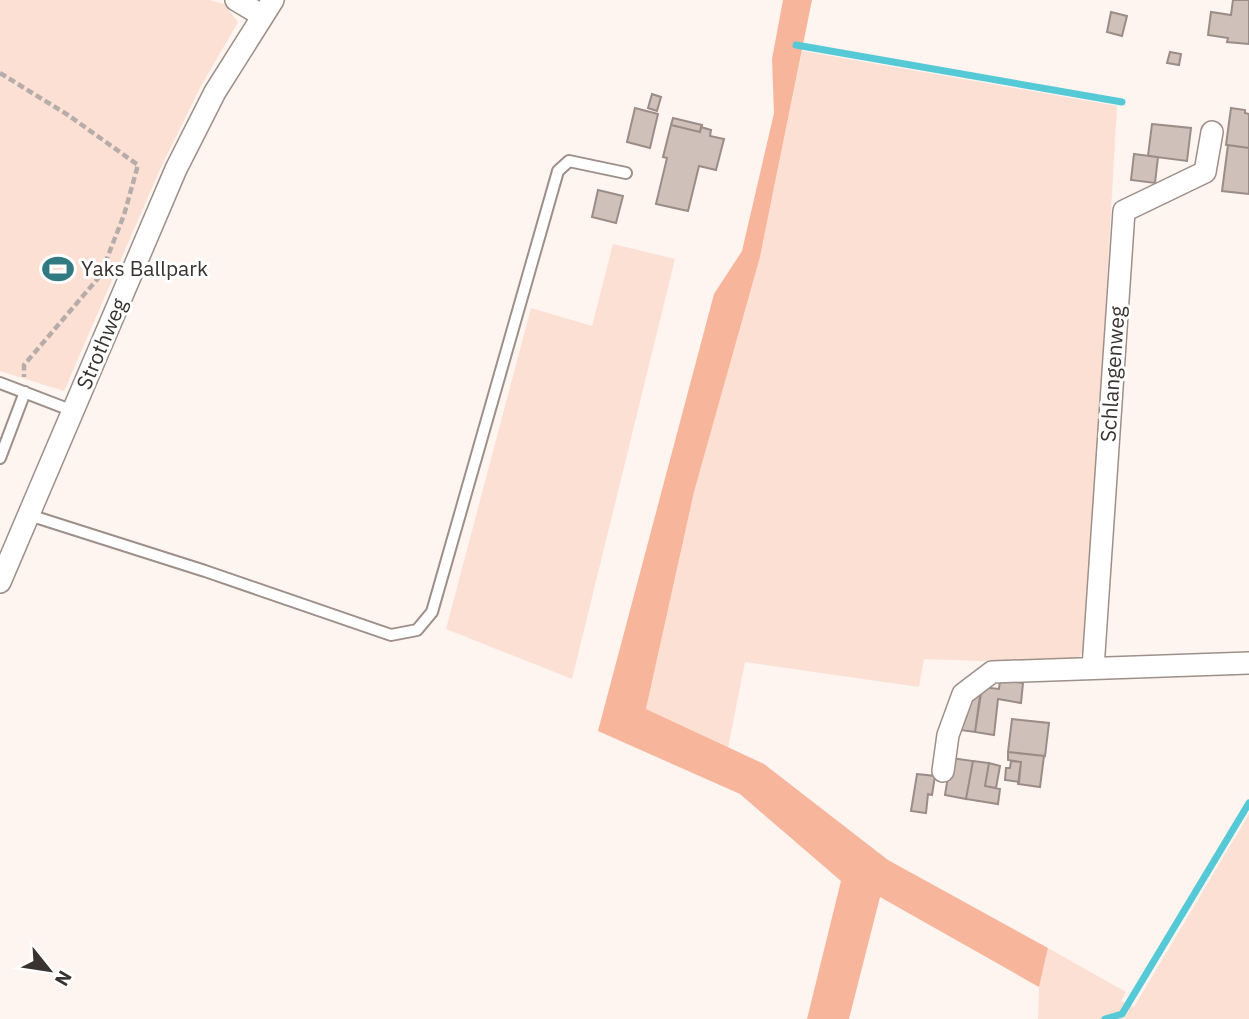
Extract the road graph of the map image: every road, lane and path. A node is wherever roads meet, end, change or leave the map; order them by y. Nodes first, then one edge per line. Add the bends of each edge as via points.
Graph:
1 (236, 0) edge
2 (268, 8) edge
3 (0, 73) edge
4 (1212, 132) dead end
5 (626, 173) dead end
6 (0, 383) edge
7 (25, 392) junction
8 (73, 411) junction
9 (0, 458) edge
10 (29, 515) junction
11 (0, 582) edge
12 (1249, 663) edge
13 (1093, 668) junction
14 (943, 771) dead end

1 - 2 street
2 - 8 street, Strothweg via 215,92 176,169
3 - 7 path via 138,165 100,276 24,365
4 - 13 street, Schlangenweg via 1205,172 1124,211
5 - 10 lane via 569,160 558,171 432,612 417,630 391,635
6 - 7 lane
7 - 8 lane
7 - 9 lane
8 - 10 street, Strothweg
10 - 11 street, Strothweg
12 - 13 street
13 - 14 street via 992,672 963,694 947,736

